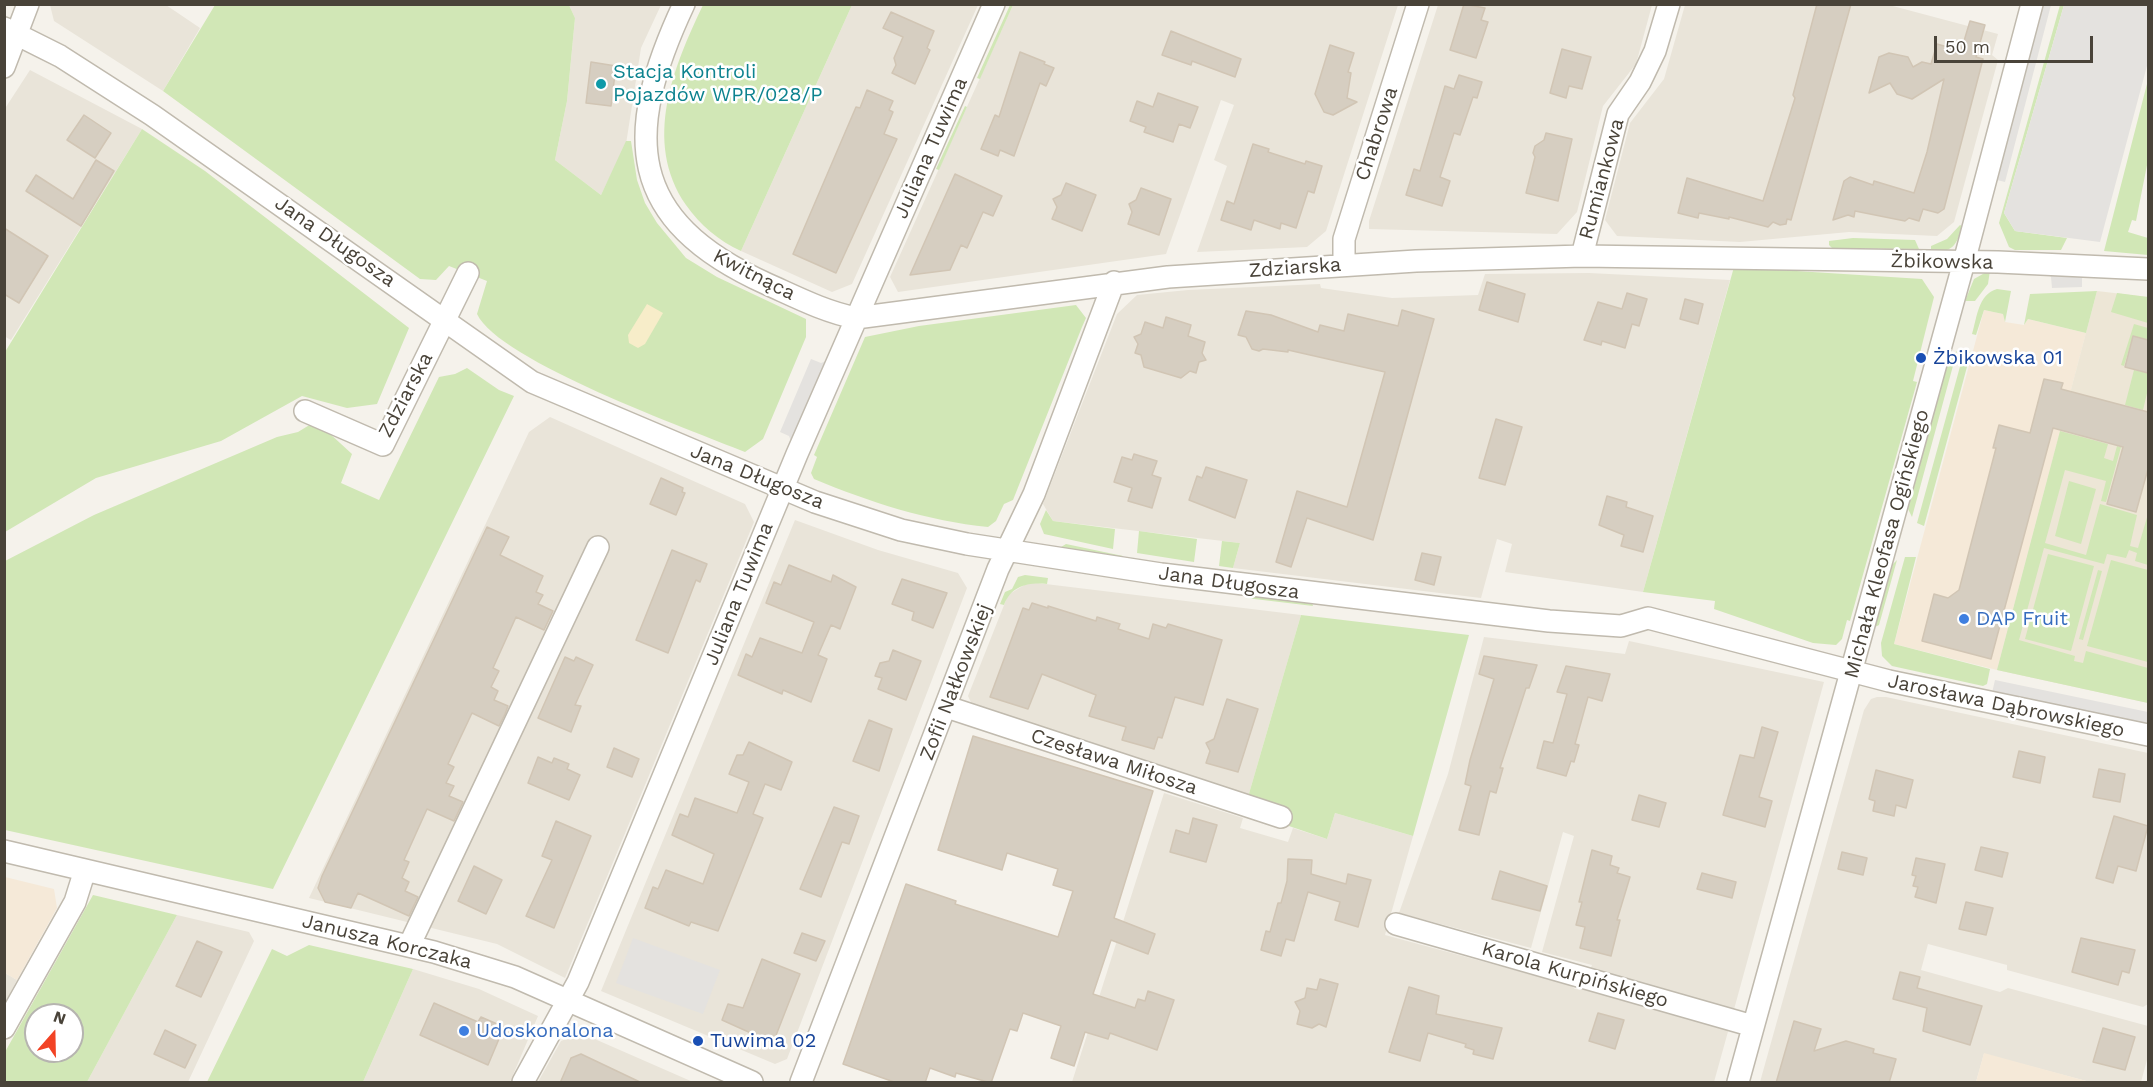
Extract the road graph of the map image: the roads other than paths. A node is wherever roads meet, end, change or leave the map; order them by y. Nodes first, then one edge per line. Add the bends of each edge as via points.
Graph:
1 (28, 4) edge
2 (684, 4) edge
3 (994, 4) edge
4 (1418, 4) edge
5 (1669, 4) edge
6 (2032, 4) edge
7 (11, 31) edge
8 (4, 67) edge
9 (1582, 256) junction
10 (1736, 258) joint
11 (1964, 262) junction
12 (1344, 264) junction
13 (2148, 269) edge
14 (468, 273) dead end
15 (1114, 282) junction
16 (856, 318) junction
17 (445, 320) junction
18 (305, 411) dead end
19 (783, 489) junction
20 (598, 547) dead end
21 (1007, 550) junction
22 (1621, 626) joint
23 (1852, 671) junction
24 (946, 707) junction
25 (2148, 735) edge
26 (1281, 817) dead end
27 (4, 851) edge
28 (85, 870) junction
29 (1396, 924) dead end
30 (409, 946) junction
31 (567, 999) junction
32 (1753, 1026) junction
33 (4, 1028) edge
34 (523, 1083) edge
35 (752, 1083) edge
36 (801, 1083) edge
37 (1738, 1083) edge

1 - 7 street
2 - 16 street, Kwitnąca via 658,65 647,111 647,155 665,206 691,239 733,268 818,307
3 - 16 street, Juliana Tuwima
4 - 12 street, Chabrowa via 1344,239
5 - 9 street, Rumiankowa via 1655,51 1618,114
6 - 11 street, Michała Kleofasa Ogińskiego
7 - 8 street
7 - 17 street, Jana Długosza via 60,56 152,115
9 - 10 street, Zdziarska
9 - 12 street, Zdziarska
10 - 11 street, Żbikowska
11 - 13 street, Żbikowska
11 - 23 street, Michała Kleofasa Ogińskiego
12 - 15 street, Zdziarska
14 - 17 street, Zdziarska
15 - 16 street, Zdziarska
15 - 21 street, Zofii Nałkowskiej via 1034,494
16 - 19 street, Juliana Tuwima
17 - 18 street, Zdziarska via 383,445
17 - 19 street, Jana Długosza via 532,382
19 - 21 street, Jana Długosza via 901,530
19 - 31 street, Juliana Tuwima via 578,982
20 - 30 street
21 - 22 street, Jana Długosza via 1482,615
21 - 24 street, Zofii Nałkowskiej
22 - 23 street, Jarosława Dąbrowskiego via 1648,618
23 - 25 street, Jarosława Dąbrowskiego
23 - 32 street, Michała Kleofasa Ogińskiego
24 - 26 street, Czesława Miłosza
24 - 36 street, Zofii Nałkowskiej
27 - 28 street, Janusza Korczaka
28 - 30 street, Janusza Korczaka
28 - 33 street via 75,902
29 - 32 street, Karola Kurpińskiego
30 - 31 street, Janusza Korczaka via 515,977
31 - 34 street, Juliana Tuwima
31 - 35 street, Janusza Korczaka
32 - 37 street, Michała Kleofasa Ogińskiego

